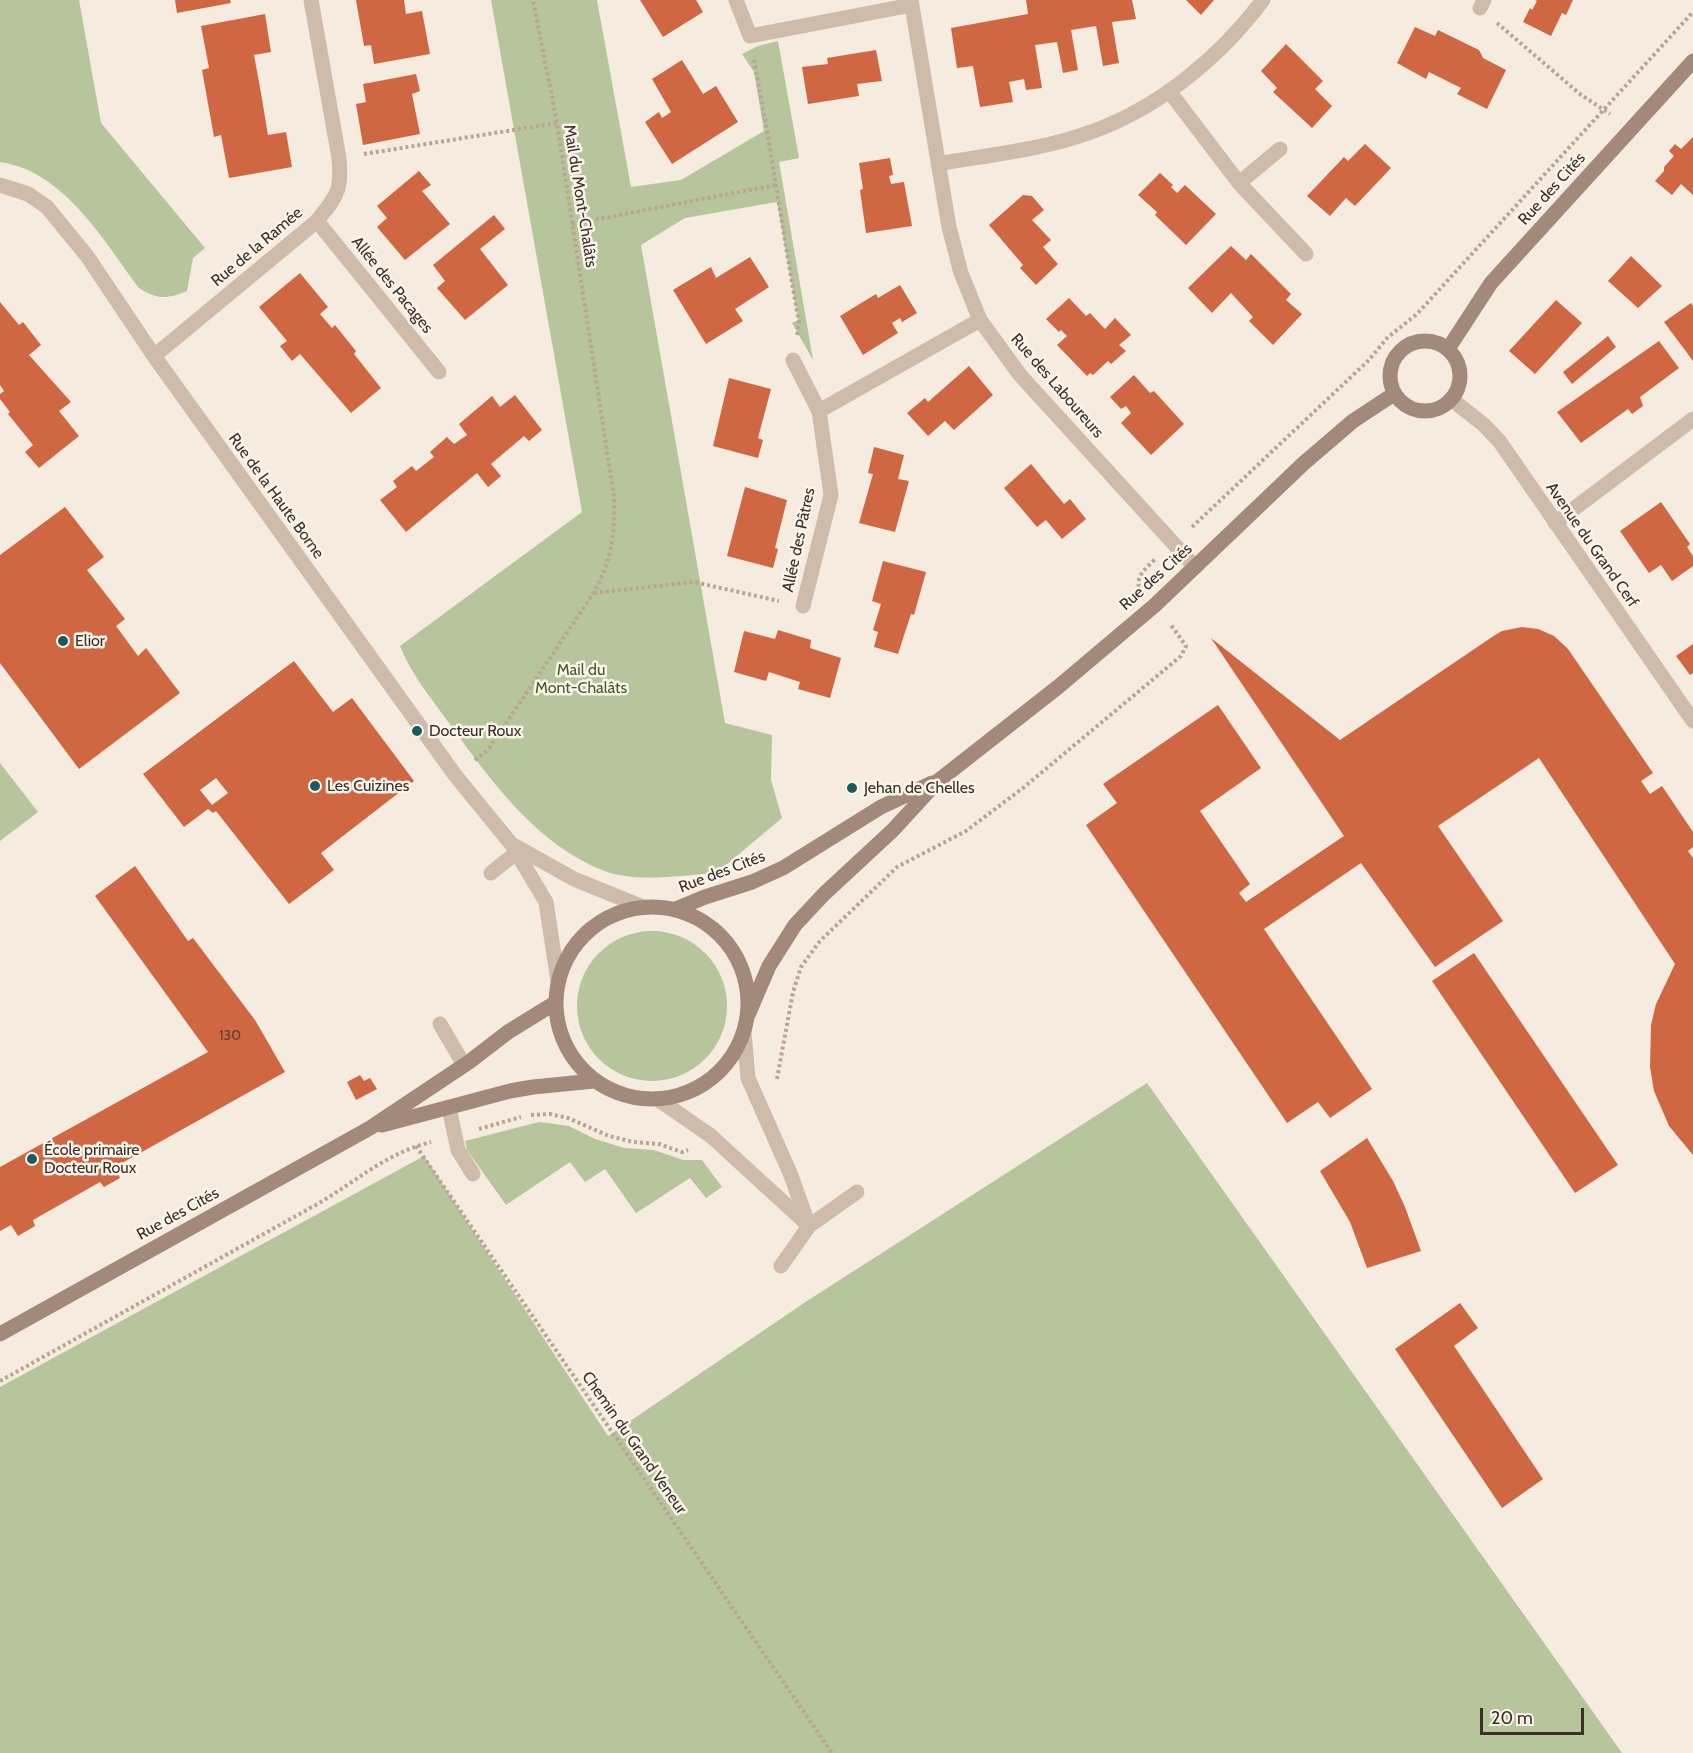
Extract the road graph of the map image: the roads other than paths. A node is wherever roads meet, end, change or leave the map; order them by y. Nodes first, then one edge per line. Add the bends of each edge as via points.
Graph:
1 (311, 0) edge
2 (736, 0) edge
3 (1263, 0) edge
4 (911, 2) edge
5 (1693, 60) edge
6 (1170, 91) junction
7 (1280, 149) dead end
8 (938, 164) junction
9 (1239, 183) junction
10 (0, 186) edge
11 (317, 221) junction
12 (1306, 254) dead end
13 (980, 320) junction
14 (1448, 349) junction
15 (154, 356) junction
16 (793, 360) road end
17 (440, 372) dead end
18 (1394, 394) junction
19 (1451, 399) junction
20 (819, 411) junction
21 (1693, 419) edge
22 (1555, 523) junction
23 (1195, 567) junction
24 (803, 606) road end
25 (1693, 722) edge
26 (938, 781) junction
27 (515, 849) junction
28 (490, 873) dead end
29 (643, 907) junction
30 (676, 909) junction
31 (558, 981) junction
32 (555, 1003) junction
33 (748, 1014) junction
34 (440, 1024) dead end
35 (744, 1033) junction
36 (464, 1065) junction
37 (594, 1081) junction
38 (658, 1100) junction
39 (449, 1108) junction
40 (373, 1127) junction
41 (473, 1174) dead end
42 (857, 1192) dead end
43 (809, 1226) junction
44 (781, 1266) dead end
45 (0, 1334) edge

1 - 11 street, Rue de la Ramée via 341,182
2 - 4 street via 750,36
3 - 6 street via 1225,42
4 - 8 street, Rue des Laboureurs
5 - 14 street, Rue des Cités via 1491,283
6 - 8 street via 1091,132
6 - 9 street
7 - 9 street
8 - 13 street, Rue des Laboureurs via 961,273
9 - 12 street
10 - 15 street, Rue de la Haute Borne via 28,194 47,207 87,256
11 - 15 street, Rue de la Ramée
11 - 17 street, Allée des Pacages
13 - 20 street
13 - 23 street, Rue des Laboureurs via 1020,375
14 - 18 street via 1428,340 1417,341 1398,352 1389,372
14 - 19 street via 1460,370 1460,383
15 - 27 street, Rue de la Haute Borne via 455,775
16 - 20 street, Allée des Pâtres
18 - 19 street via 1412,409 1425,412 1437,410
18 - 23 street, Rue des Cités via 1353,421 1304,462
19 - 22 street, Avenue du Grand Cerf via 1500,442
20 - 24 street, Allée des Pâtres via 831,495
21 - 22 street
22 - 25 street, Avenue du Grand Cerf
23 - 26 street, Rue des Cités via 1058,687
26 - 30 street, Rue des Cités via 881,807 783,868
26 - 33 street, Rue des Cités via 795,925 769,966
27 - 28 street
27 - 29 street, Rue de la Haute Borne
27 - 31 street, Rue de la Haute Borne via 546,902
29 - 30 street
29 - 31 street via 614,914 588,930 569,953
30 - 33 street via 702,920 729,945 739,960 747,987
31 - 32 street
32 - 36 street, Rue des Cités
32 - 37 street via 559,1033 573,1060
33 - 35 street
34 - 36 street
35 - 38 street via 731,1058 712,1080 687,1094
35 - 43 street via 748,1078
36 - 40 street, Rue des Cités
37 - 38 street via 636,1099
37 - 39 street, Rue des Cités via 533,1087
38 - 43 street via 711,1136
39 - 40 street, Rue des Cités
39 - 41 street via 458,1150
40 - 45 street, Rue des Cités
42 - 43 street
43 - 44 street

